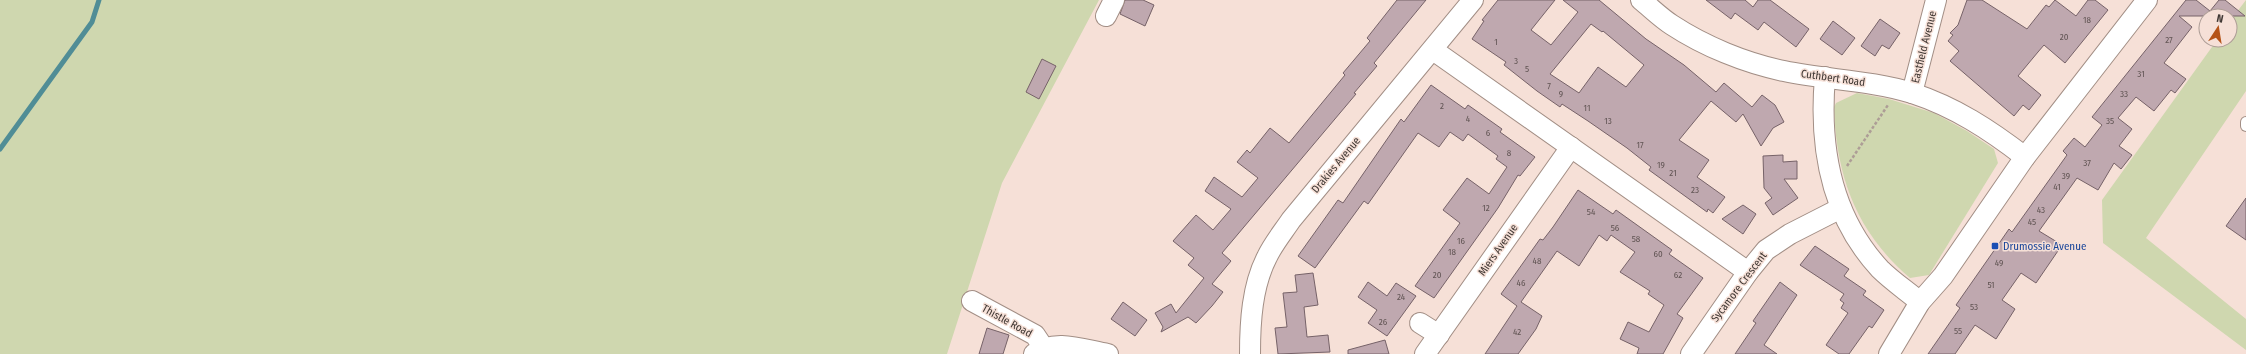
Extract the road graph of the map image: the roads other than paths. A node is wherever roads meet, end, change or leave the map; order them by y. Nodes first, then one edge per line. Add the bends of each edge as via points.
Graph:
1 (1473, 0) edge
2 (1641, 0) edge
3 (1936, 0) edge
4 (2147, 0) edge
5 (1432, 50) junction
6 (1825, 77) junction
7 (1904, 91) junction
8 (2246, 122) edge
9 (2246, 126) edge
10 (1571, 147) junction
11 (2025, 157) junction
12 (1841, 208) junction
13 (1748, 272) junction
14 (972, 301) dead end
15 (1920, 302) junction
16 (1420, 323) dead end
17 (1438, 335) junction
18 (1039, 351) edge
19 (1108, 354) edge
20 (1250, 354) edge
21 (1425, 354) edge
22 (1691, 354) edge
23 (1890, 354) edge

1 - 5 street, Drakies Avenue
2 - 6 street, Cuthbert Road via 1672,25 1711,46 1753,63
3 - 7 street, Eastfield Avenue
4 - 11 street
5 - 10 street
5 - 20 street, Drakies Avenue via 1291,220 1267,257 1256,289 1250,320
6 - 7 street, Cuthbert Road
6 - 12 street via 1823,130 1827,163
7 - 11 street, Cuthbert Road via 1966,115
8 - 9 lane
10 - 13 street
10 - 17 street, Miers Avenue
11 - 15 street via 1943,276
12 - 13 street, Sycamore Crescent via 1790,234 1766,250
12 - 15 street via 1859,242 1880,269
13 - 22 street, Sycamore Crescent
14 - 18 street, Thistle Road via 1035,335
15 - 23 street
16 - 17 street
17 - 21 street, Miers Avenue
18 - 19 street, Thistle Road via 1060,345

